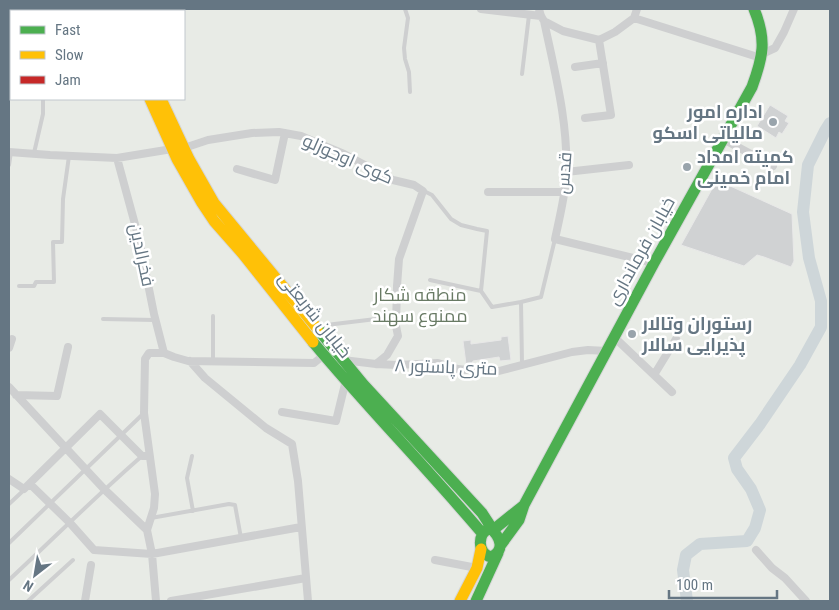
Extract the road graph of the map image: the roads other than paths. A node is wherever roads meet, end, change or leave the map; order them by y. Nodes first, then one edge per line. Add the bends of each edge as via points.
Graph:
1 (405, 9) edge
2 (482, 9) edge
3 (637, 9) edge
4 (754, 9) edge
5 (794, 9) edge
6 (507, 10) edge
7 (529, 15) junction
8 (541, 16) edge
9 (634, 18) junction
10 (599, 40) junction
11 (761, 56) junction
12 (602, 63) junction
13 (575, 67) dead end
14 (522, 74) dead end
15 (410, 92) dead end
16 (43, 100) edge
17 (151, 100) edge
18 (161, 100) edge
19 (584, 118) dead end
20 (285, 133) junction
21 (723, 139) junction
22 (178, 148) junction
23 (10, 152) edge
24 (34, 154) junction
25 (69, 156) junction
26 (117, 158) junction
27 (9, 165) edge
28 (629, 165) dead end
29 (773, 166) dead end
30 (237, 169) dead end
31 (566, 172) junction
32 (423, 191) junction
33 (488, 192) dead end
34 (564, 192) junction
35 (555, 239) junction
36 (654, 263) junction
37 (430, 280) dead end
38 (271, 281) junction
39 (20, 286) dead end
40 (481, 291) junction
41 (521, 302) junction
42 (213, 316) dead end
43 (103, 319) dead end
44 (376, 319) dead end
45 (155, 320) junction
46 (315, 326) junction
47 (614, 337) junction
48 (12, 339) dead end
49 (676, 339) dead end
50 (68, 347) dead end
51 (9, 348) edge
52 (606, 352) junction
53 (164, 353) junction
54 (324, 355) junction
55 (343, 360) junction
56 (190, 361) junction
57 (213, 361) junction
58 (376, 364) junction
59 (522, 365) junction
60 (654, 375) junction
61 (346, 380) junction
62 (9, 387) edge
63 (672, 392) dead end
64 (16, 395) junction
65 (282, 412) dead end
66 (144, 414) junction
67 (120, 435) junction
68 (66, 448) junction
69 (145, 456) junction
70 (192, 456) dead end
71 (85, 470) junction
72 (9, 480) edge
73 (27, 487) junction
74 (104, 489) junction
75 (461, 498) junction
76 (9, 504) edge
77 (50, 504) junction
78 (524, 505) junction
79 (193, 510) junction
80 (151, 518) junction
81 (70, 523) junction
82 (301, 528) junction
83 (147, 530) junction
84 (487, 532) junction
85 (240, 538) junction
86 (9, 543) edge
87 (481, 549) junction
88 (499, 550) junction
89 (756, 550) dead end
90 (152, 554) junction
91 (73, 560) dead end
92 (435, 560) dead end
93 (91, 565) dead end
94 (477, 568) junction
95 (306, 578) junction
96 (9, 580) edge
97 (28, 601) edge
98 (85, 601) edge
99 (156, 601) edge
100 (171, 601) edge
101 (308, 601) edge
102 (460, 601) edge
103 (476, 601) edge
104 (806, 601) edge

1 - 15 lane via 408,18 404,48
2 - 6 street
3 - 9 street
4 - 11 main road, خیابان فرمانداری via 764,42
5 - 11 street via 775,48
6 - 7 street
7 - 8 street
7 - 14 lane
8 - 10 street via 563,31
8 - 31 street, قدس via 556,73 567,146
9 - 10 street
9 - 11 street
10 - 12 street
11 - 21 main road, خیابان فرمانداری via 752,87
12 - 13 street
12 - 19 street via 610,115
16 - 24 lane
17 - 22 main road, خیابان شریعتی
18 - 22 main road, خیابان شریعتی
20 - 22 street, کوی اوجوزلو via 252,133
20 - 30 street via 275,180
20 - 32 street, کوی اوجوزلو via 301,136 344,154 393,180
21 - 29 street
21 - 36 main road, خیابان فرمانداری
22 - 26 street, کوی اوجوزلو
22 - 38 main road, خیابان شریعتی via 196,196
23 - 24 street, کوی اوجوزلو
23 - 27 lane
24 - 25 street, کوی اوجوزلو
25 - 26 street, کوی اوجوزلو
25 - 39 lane via 62,242 53,242 54,282
26 - 45 street, فخرالدین via 139,239
28 - 31 street
31 - 34 street, قدس
32 - 40 lane via 432,195 451,220 487,230
32 - 58 street via 399,258 398,336 387,355
33 - 34 street
34 - 35 street, قدس
35 - 36 street
35 - 41 lane via 541,297
36 - 47 main road, خیابان فرمانداری
37 - 40 lane
38 - 46 main road, خیابان شریعتی
38 - 54 main road, خیابان شریعتی
40 - 41 lane via 492,307
41 - 59 lane
42 - 57 lane
43 - 45 lane
44 - 46 lane
45 - 53 street, فخرالدین
46 - 55 main road, خیابان شریعتی
47 - 52 main road, خیابان فرمانداری
47 - 60 street
48 - 51 street
49 - 60 street
50 - 64 street via 57,396
52 - 59 street, ۸ متری پاستور via 572,352
52 - 78 main road, خیابان فرمانداری
53 - 56 street
53 - 66 street via 149,353 145,359
54 - 57 street via 314,363
54 - 61 main road, خیابان شریعتی
55 - 58 street, ۸ متری پاستور
55 - 75 main road, خیابان شریعتی
56 - 57 street
56 - 82 street via 205,378 266,428 292,444
58 - 59 street, ۸ متری پاستور via 438,363 486,372
60 - 63 street
61 - 65 street via 336,421
61 - 75 main road, خیابان شریعتی
62 - 64 street
64 - 68 street
66 - 67 lane
66 - 69 street
67 - 68 street via 100,414
67 - 69 street
67 - 71 lane
68 - 71 street
68 - 73 street
69 - 74 lane
69 - 80 street via 154,494
70 - 79 lane via 188,478
71 - 74 street
71 - 77 lane
72 - 73 street
73 - 76 lane
73 - 77 street
74 - 81 lane
74 - 83 street
75 - 84 main road, خیابان شریعتی
77 - 81 street
77 - 86 lane
78 - 84 main road, خیابان فرمانداری
78 - 88 main road, خیابان فرمانداری via 519,520
79 - 80 lane
79 - 85 lane via 235,505
80 - 83 street
81 - 90 street via 94,550
81 - 96 lane
82 - 85 street
82 - 95 street
83 - 90 street
84 - 87 main road via 481,538
84 - 88 main road via 498,536
85 - 90 street
87 - 88 main road via 488,556 495,556
87 - 94 main road
88 - 103 main road
89 - 104 street
90 - 99 street
91 - 97 lane
92 - 94 street
93 - 98 street
94 - 102 main road
95 - 100 street
95 - 101 street

